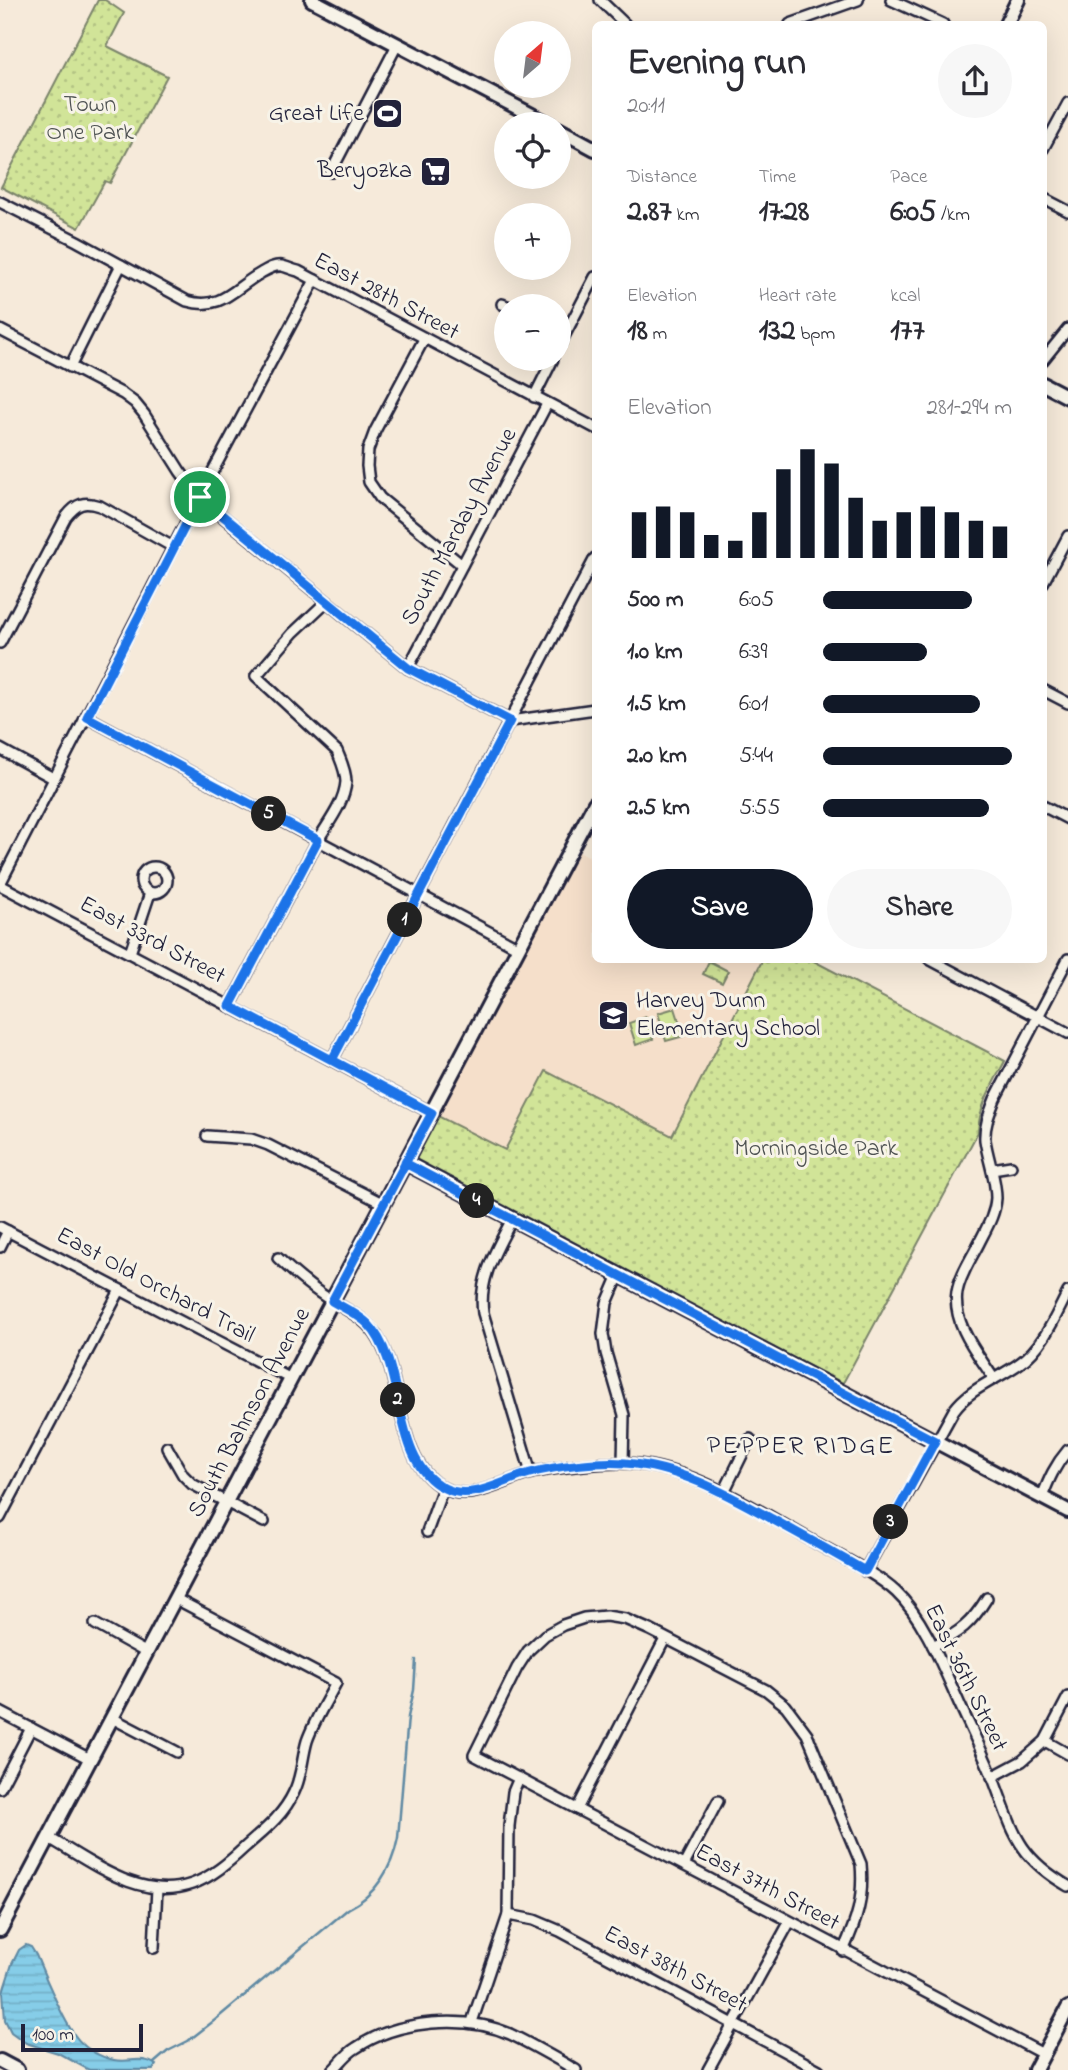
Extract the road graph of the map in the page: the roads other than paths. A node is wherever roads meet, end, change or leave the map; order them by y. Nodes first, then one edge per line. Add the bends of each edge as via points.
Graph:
1 (312, 0) edge
2 (858, 0) edge
3 (891, 0) edge
4 (1018, 0) edge
5 (604, 1) edge
6 (622, 21) edge
7 (798, 21) edge
8 (936, 21) edge
9 (1008, 21) edge
10 (397, 45) junction
11 (1068, 103) edge
12 (526, 112) edge
13 (571, 136) edge
14 (1047, 142) edge
15 (592, 147) edge
16 (331, 172) dead end
17 (1047, 200) edge
18 (0, 202) edge
19 (1068, 211) edge
20 (121, 265) junction
21 (315, 279) junction
22 (592, 282) edge
23 (571, 317) edge
24 (1068, 329) edge
25 (0, 330) edge
26 (424, 339) junction
27 (1047, 355) edge
28 (70, 367) junction
29 (547, 371) edge
30 (1047, 386) edge
31 (534, 397) junction
32 (1068, 397) edge
33 (547, 404) junction
34 (592, 426) edge
35 (200, 497) junction
36 (1068, 536) edge
37 (173, 548) junction
38 (592, 564) edge
39 (462, 565) junction
40 (1047, 575) edge
41 (326, 603) junction
42 (0, 643) edge
43 (408, 668) junction
44 (1047, 692) edge
45 (1068, 703) edge
46 (592, 709) edge
47 (87, 717) junction
48 (510, 721) junction
49 (0, 749) edge
50 (53, 778) junction
51 (1047, 808) edge
52 (592, 809) edge
53 (1068, 819) edge
54 (318, 840) junction
55 (0, 884) edge
56 (150, 893) dead end
57 (418, 893) junction
58 (519, 948) junction
59 (130, 953) junction
60 (1068, 959) edge
61 (944, 963) edge
62 (230, 1006) junction
63 (1039, 1017) junction
64 (1068, 1034) edge
65 (332, 1060) junction
66 (432, 1113) junction
67 (207, 1136) dead end
68 (405, 1163) junction
69 (1011, 1166) dead end
70 (992, 1169) junction
71 (384, 1204) junction
72 (512, 1219) junction
73 (4, 1229) edge
74 (0, 1247) edge
75 (278, 1258) dead end
76 (619, 1275) junction
77 (120, 1290) junction
78 (1068, 1292) edge
79 (332, 1301) junction
80 (291, 1379) junction
81 (994, 1379) junction
82 (750, 1439) dead end
83 (935, 1441) junction
84 (167, 1447) dead end
85 (1068, 1450) edge
86 (623, 1463) junction
87 (531, 1473) junction
88 (443, 1488) junction
89 (724, 1492) junction
90 (1042, 1497) junction
91 (226, 1503) junction
92 (1068, 1511) edge
93 (0, 1518) edge
94 (264, 1522) dead end
95 (427, 1532) dead end
96 (865, 1571) junction
97 (987, 1598) dead end
98 (176, 1599) junction
99 (95, 1624) dead end
100 (665, 1639) junction
101 (933, 1646) junction
102 (147, 1653) junction
103 (1068, 1697) edge
104 (0, 1712) edge
105 (113, 1718) junction
106 (31, 1728) junction
107 (1045, 1741) junction
108 (177, 1752) dead end
109 (1068, 1754) edge
110 (90, 1759) junction
111 (992, 1777) junction
112 (519, 1779) junction
113 (0, 1787) edge
114 (719, 1801) dead end
115 (577, 1810) junction
116 (49, 1838) junction
117 (684, 1865) junction
118 (1068, 1886) edge
119 (157, 1888) junction
120 (508, 1915) junction
121 (789, 1923) junction
122 (0, 1930) edge
123 (154, 1948) dead end
124 (843, 1951) junction
125 (1068, 2008) edge
126 (472, 2022) junction
127 (733, 2024) junction
128 (1043, 2054) junction
129 (0, 2061) edge
130 (17, 2070) edge
131 (332, 2070) edge
132 (576, 2070) edge
133 (708, 2070) edge
134 (819, 2070) edge
135 (1035, 2070) edge

1 - 10 street
2 - 7 street
3 - 8 street
4 - 9 street
5 - 6 street
10 - 12 street
10 - 16 street
11 - 14 street
13 - 15 street
17 - 19 street
18 - 20 street, East 28th Street
20 - 21 street, East 28th Street via 199,304 223,300 272,267 283,266
20 - 28 street
21 - 26 street, East 28th Street
21 - 35 street
22 - 23 street
24 - 27 street
25 - 28 street
26 - 31 street, East 28th Street
26 - 39 street via 375,431 368,450 369,482 380,498
28 - 35 street via 135,403
29 - 31 street
30 - 32 street
31 - 33 street, East 28th Street
33 - 34 street, East 28th Street
33 - 39 street, South Marday Avenue
35 - 37 street
35 - 41 street
36 - 40 street
37 - 42 street via 100,506 89,502 73,508
37 - 47 street
38 - 48 street
39 - 43 street, South Marday Avenue
41 - 43 street
41 - 54 street via 256,676 337,751 344,767 343,794
43 - 48 street
44 - 45 street
46 - 48 street
47 - 50 street
47 - 54 street
48 - 57 street
49 - 50 street
50 - 55 street
51 - 53 street
52 - 58 street, South Bahnson Avenue
54 - 57 street
54 - 62 street
55 - 59 street, East 33rd Street
56 - 59 street
57 - 58 street
57 - 65 street
58 - 66 street, South Bahnson Avenue
59 - 62 street, East 33rd Street
60 - 63 street
61 - 63 street
62 - 65 street, East 33rd Street
63 - 64 street
63 - 70 street via 987,1120 985,1139
65 - 66 street, East 33rd Street
66 - 68 street, South Bahnson Avenue
67 - 71 street via 268,1145
68 - 71 street, South Bahnson Avenue
68 - 72 street
69 - 70 street
70 - 81 street via 996,1199 992,1218 957,1293 958,1316
71 - 79 street, South Bahnson Avenue
72 - 76 street
72 - 87 street via 485,1275 481,1302
73 - 74 street
73 - 77 street, East Old Orchard Trail
75 - 79 street
76 - 83 street
76 - 86 street via 607,1304 603,1334 622,1402
77 - 80 street, East Old Orchard Trail
77 - 93 street
78 - 81 street via 1032,1352
79 - 80 street, South Bahnson Avenue
79 - 88 street via 368,1324 382,1343 412,1451 423,1471
80 - 91 street, South Bahnson Avenue
81 - 83 street via 960,1401
82 - 89 street
83 - 90 street
83 - 96 street
84 - 91 street via 183,1475
85 - 90 street
86 - 87 street, East 36th Street
86 - 89 street, East 36th Street via 668,1469
87 - 88 street, East 36th Street via 477,1491
88 - 95 street
89 - 96 street, East 36th Street
90 - 92 street
91 - 94 street
91 - 98 street, South Bahnson Avenue
96 - 101 street, East 36th Street via 895,1591
97 - 101 street via 965,1628
98 - 102 street, South Bahnson Avenue
98 - 119 street via 336,1683 307,1741 294,1792 274,1822 206,1878 191,1885
99 - 102 street
100 - 112 street, East 37th Street via 625,1619 606,1616 563,1625 528,1651 474,1755
100 - 115 street
100 - 124 street via 766,1690 786,1706 807,1734 861,1864 861,1903
101 - 111 street, East 36th Street
102 - 105 street, South Bahnson Avenue
103 - 107 street
104 - 106 street
105 - 108 street
105 - 110 street, South Bahnson Avenue
106 - 110 street
106 - 113 street
107 - 109 street
107 - 111 street via 1022,1761
110 - 116 street, South Bahnson Avenue
111 - 118 street, East 36th Street via 1019,1843 1048,1875
112 - 115 street, East 37th Street
112 - 120 street via 509,1826
114 - 117 street
115 - 117 street, East 37th Street
116 - 119 street via 117,1877
116 - 122 street, South Bahnson Avenue
117 - 121 street, East 37th Street
119 - 123 street
120 - 126 street
120 - 127 street, East 38th Street via 560,1930
121 - 124 street, East 37th Street
121 - 127 street
124 - 128 street, East 37th Street
125 - 128 street
126 - 131 street via 428,2023 383,2034 354,2048
126 - 132 street via 509,2034
127 - 133 street
127 - 134 street, East 38th Street
128 - 135 street
129 - 130 street

